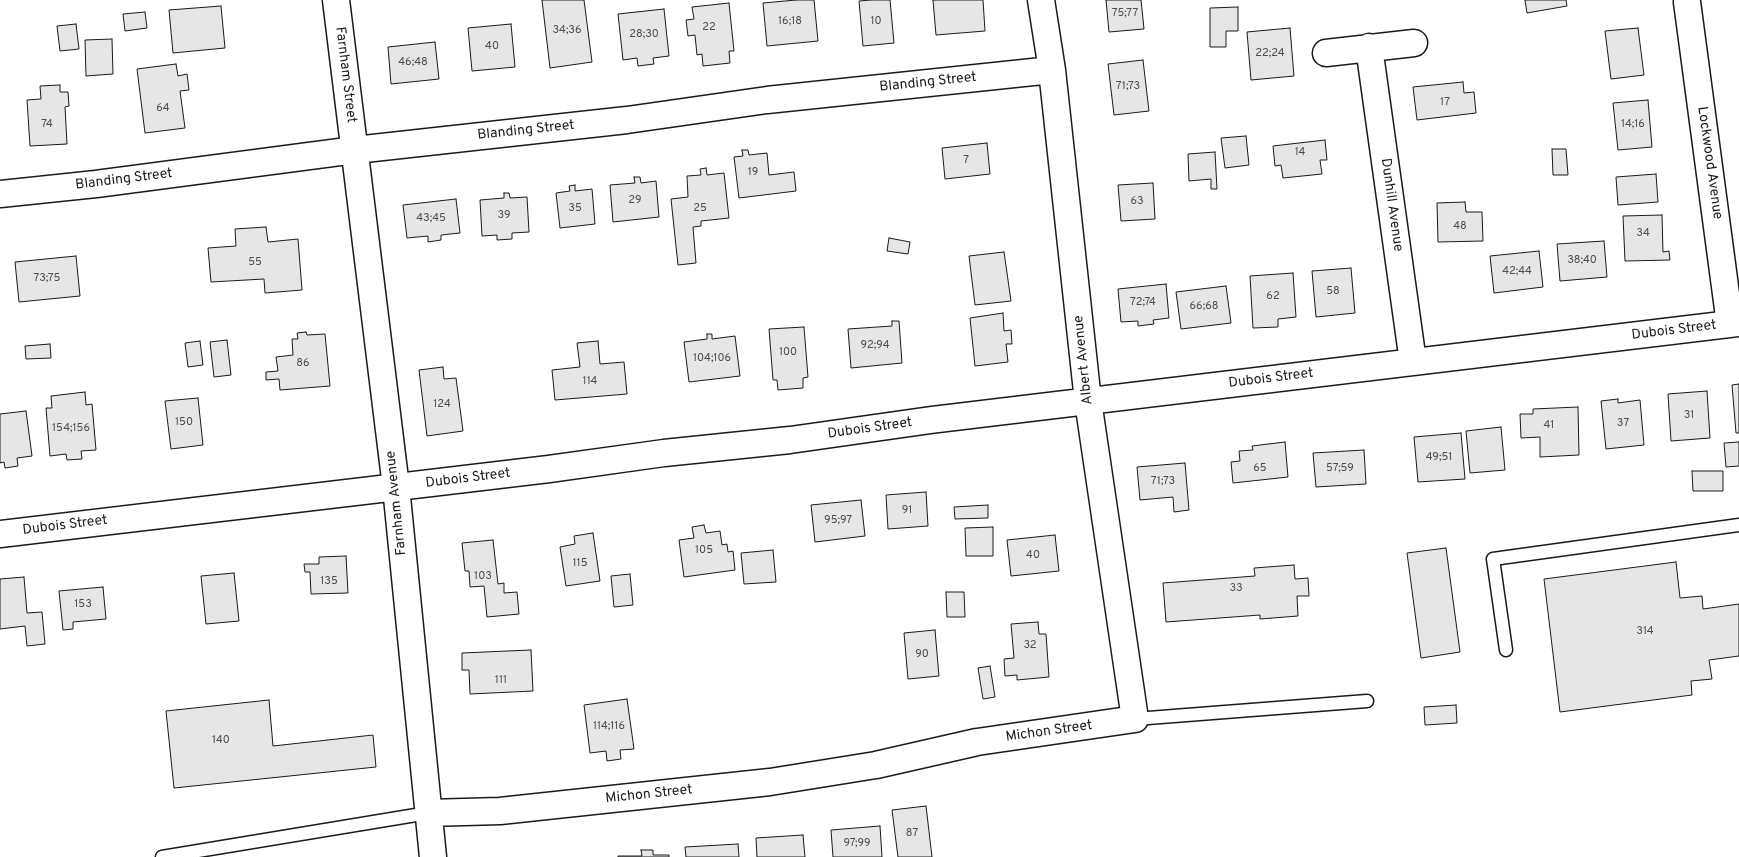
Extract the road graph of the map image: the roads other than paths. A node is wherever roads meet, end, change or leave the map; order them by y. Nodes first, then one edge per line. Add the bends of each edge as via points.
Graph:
1 (336, 0) edge
2 (1041, 0) edge
3 (1687, 2) dead end
4 (1414, 43) dead end
5 (1369, 47) junction
6 (1326, 53) dead end
7 (1052, 70) junction
8 (355, 150) junction
9 (0, 194) edge
10 (1735, 324) edge
11 (1413, 362) junction
12 (1088, 401) junction
13 (396, 487) junction
14 (1739, 524) edge
15 (0, 534) edge
16 (1506, 650) dead end
17 (1367, 701) dead end
18 (1135, 719) junction
19 (428, 813) junction
20 (181, 856) edge
21 (162, 857) edge
22 (433, 857) edge

1 - 8 street, Farnham Street
2 - 7 street, Albert Avenue
3 - 10 street, Lockwood Avenue
4 - 5 street
5 - 6 street
5 - 11 street, Dunhill Avenue
7 - 8 street, Blanding Street via 767,100 627,120
7 - 12 street, Albert Avenue
8 - 9 street, Blanding Street
8 - 13 street, Farnham Avenue
10 - 11 street, Dubois Street
11 - 12 street, Dubois Street
12 - 13 street, Dubois Street
12 - 18 street, Albert Avenue
13 - 15 street, Dubois Street
13 - 19 street, Farnham Avenue
14 - 16 lane via 1493,559
17 - 18 lane
18 - 19 street, Michon Street via 977,742 876,765 770,782 500,811
19 - 20 lane, Michon Street
19 - 22 street, Farnham Avenue
20 - 21 lane, Michon Street

